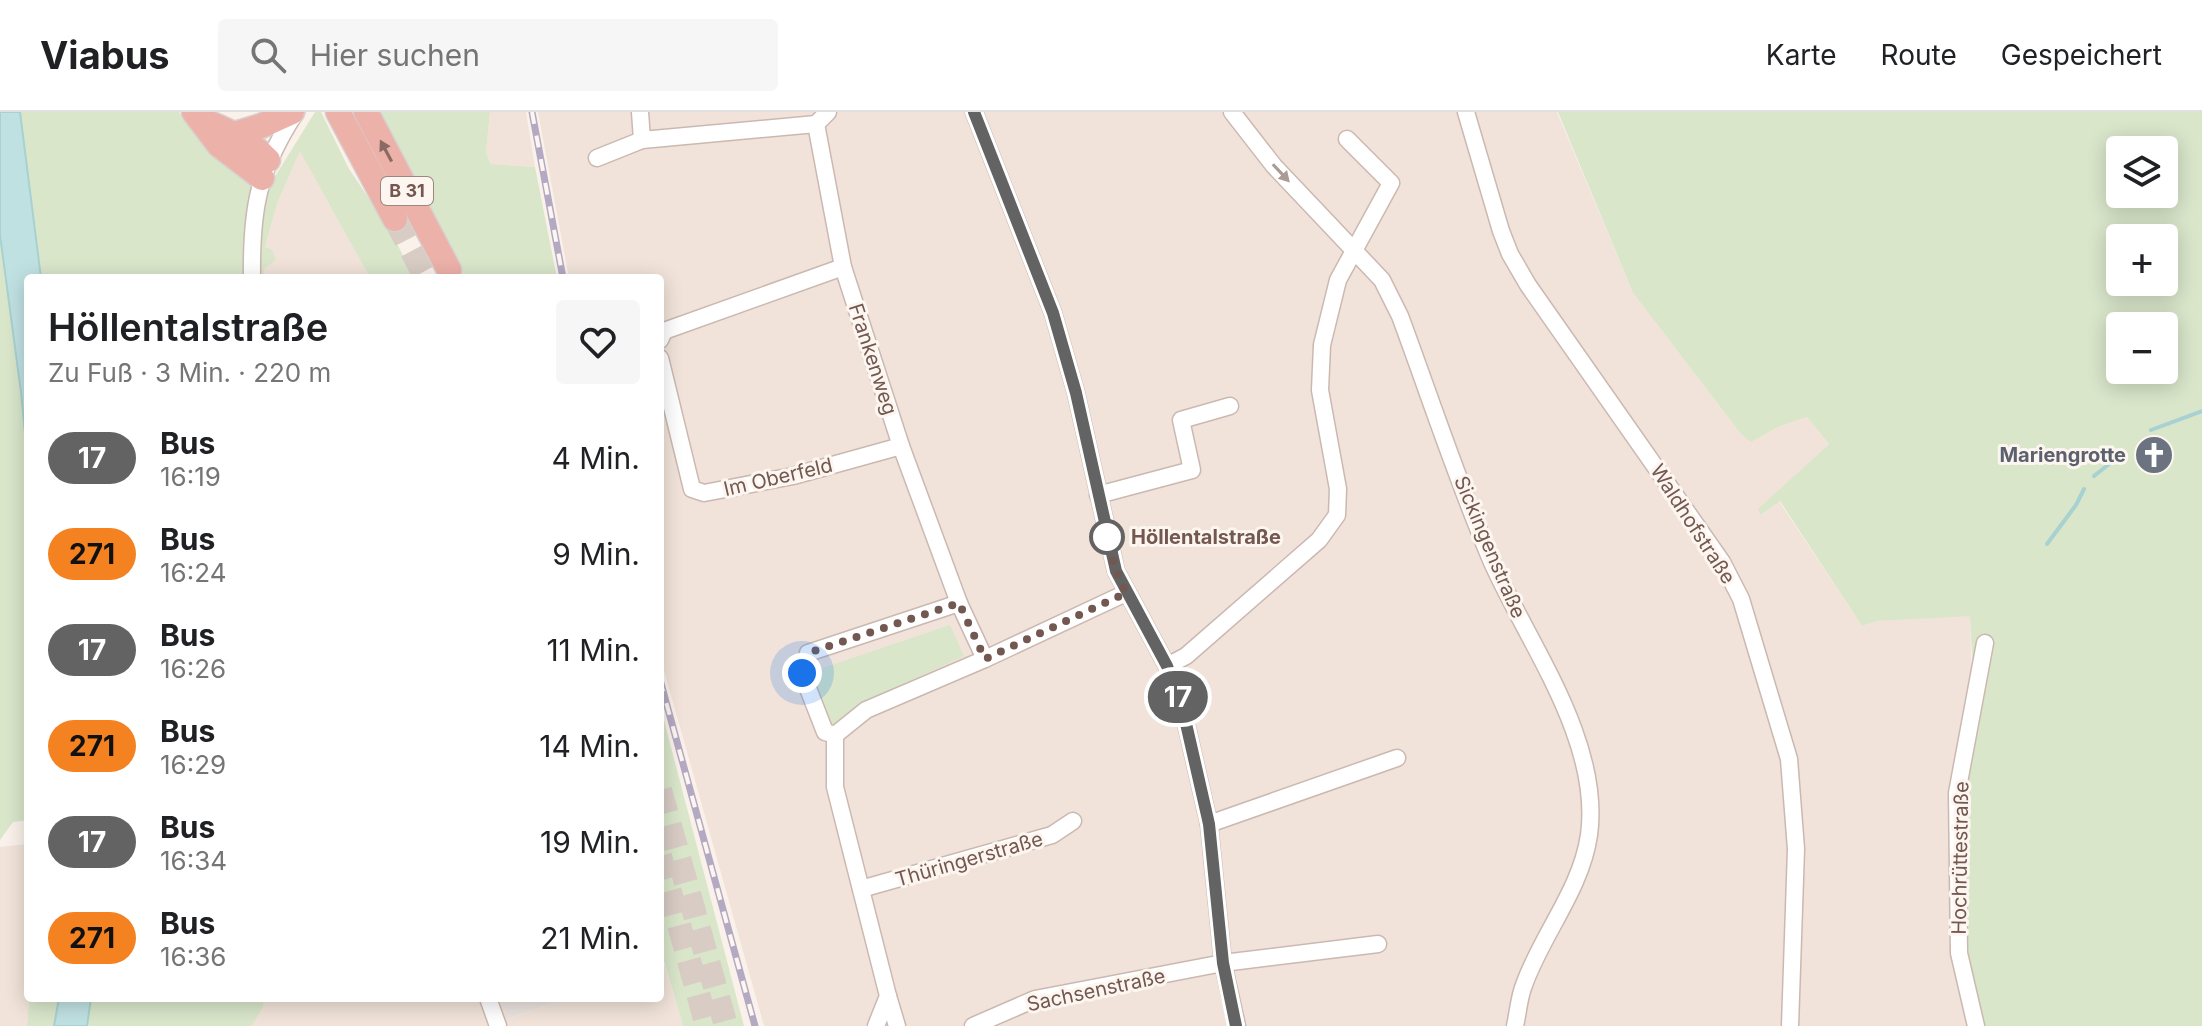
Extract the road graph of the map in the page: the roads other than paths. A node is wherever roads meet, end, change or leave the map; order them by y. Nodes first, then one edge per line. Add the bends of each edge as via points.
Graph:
1 (294, 112) edge
2 (338, 112) edge
3 (366, 112) edge
4 (640, 112) edge
5 (974, 112) edge
6 (1232, 112) edge
7 (1466, 112) edge
8 (197, 116) edge
9 (822, 118) edge
10 (235, 134) junction
11 (1347, 139) dead end
12 (642, 140) junction
13 (597, 158) dead end
14 (265, 169) junction
15 (395, 219) tunnel mouth
16 (1356, 250) junction
17 (843, 267) junction
18 (449, 270) dead end
19 (252, 274) edge
20 (664, 331) edge
21 (664, 374) edge
22 (1230, 406) dead end
23 (901, 446) junction
24 (1098, 495) junction
25 (1126, 593) junction
26 (959, 603) junction
27 (1985, 643) dead end
28 (985, 659) junction
29 (1167, 666) junction
30 (830, 734) junction
31 (1397, 758) dead end
32 (1073, 821) dead end
33 (1209, 824) junction
34 (861, 889) junction
35 (1378, 944) dead end
36 (1223, 963) junction
37 (888, 996) junction
38 (489, 1002) edge
39 (498, 1026) edge
40 (876, 1026) edge
41 (897, 1026) edge
42 (973, 1026) edge
43 (1237, 1026) edge
44 (1515, 1026) edge
45 (1790, 1026) edge
46 (1976, 1026) edge

1 - 10 highway
1 - 14 street
2 - 15 highway, B 31
18 -> 3 highway, B 31
4 - 12 street
5 - 24 street via 1053,313
6 -> 16 street, Sickingenstraße via 1274,166
7 - 45 street, Waldhofstraße via 1510,254 1722,562 1741,599 1789,759 1796,849
8 - 10 highway
8 - 14 highway via 219,145
9 - 12 street
9 - 17 street, Frankenweg
10 - 14 highway via 257,148
11 - 16 street via 1391,183
12 - 13 street
14 - 19 street via 255,205
16 - 29 street via 1338,280 1322,345 1320,390 1338,489 1337,515 1319,540 1186,656
16 - 44 street, Sickingenstraße via 1382,280 1400,316 1491,559 1562,703 1589,792 1589,836 1575,883 1523,985
17 - 20 street
17 - 23 street, Frankenweg
21 - 23 street, Im Oberfeld via 692,489 704,493 793,476
22 - 24 street via 1181,420 1192,470
23 - 26 street, Frankenweg
24 - 25 street
25 - 28 street
25 - 29 street
26 - 28 street, Frankenweg
26 - 30 street via 808,653 802,673
27 - 46 street, Hochrüttestraße via 1957,793 1959,953
28 - 30 street via 866,710
29 - 33 street via 1185,718
30 - 34 street via 835,787
31 - 33 street
32 - 34 street, Thüringerstraße via 1052,835
33 - 36 street
34 - 37 street
35 - 36 street, Sachsenstraße
36 - 42 street, Sachsenstraße via 1035,999
36 - 43 street
37 - 40 street
37 - 41 street
38 - 39 street

